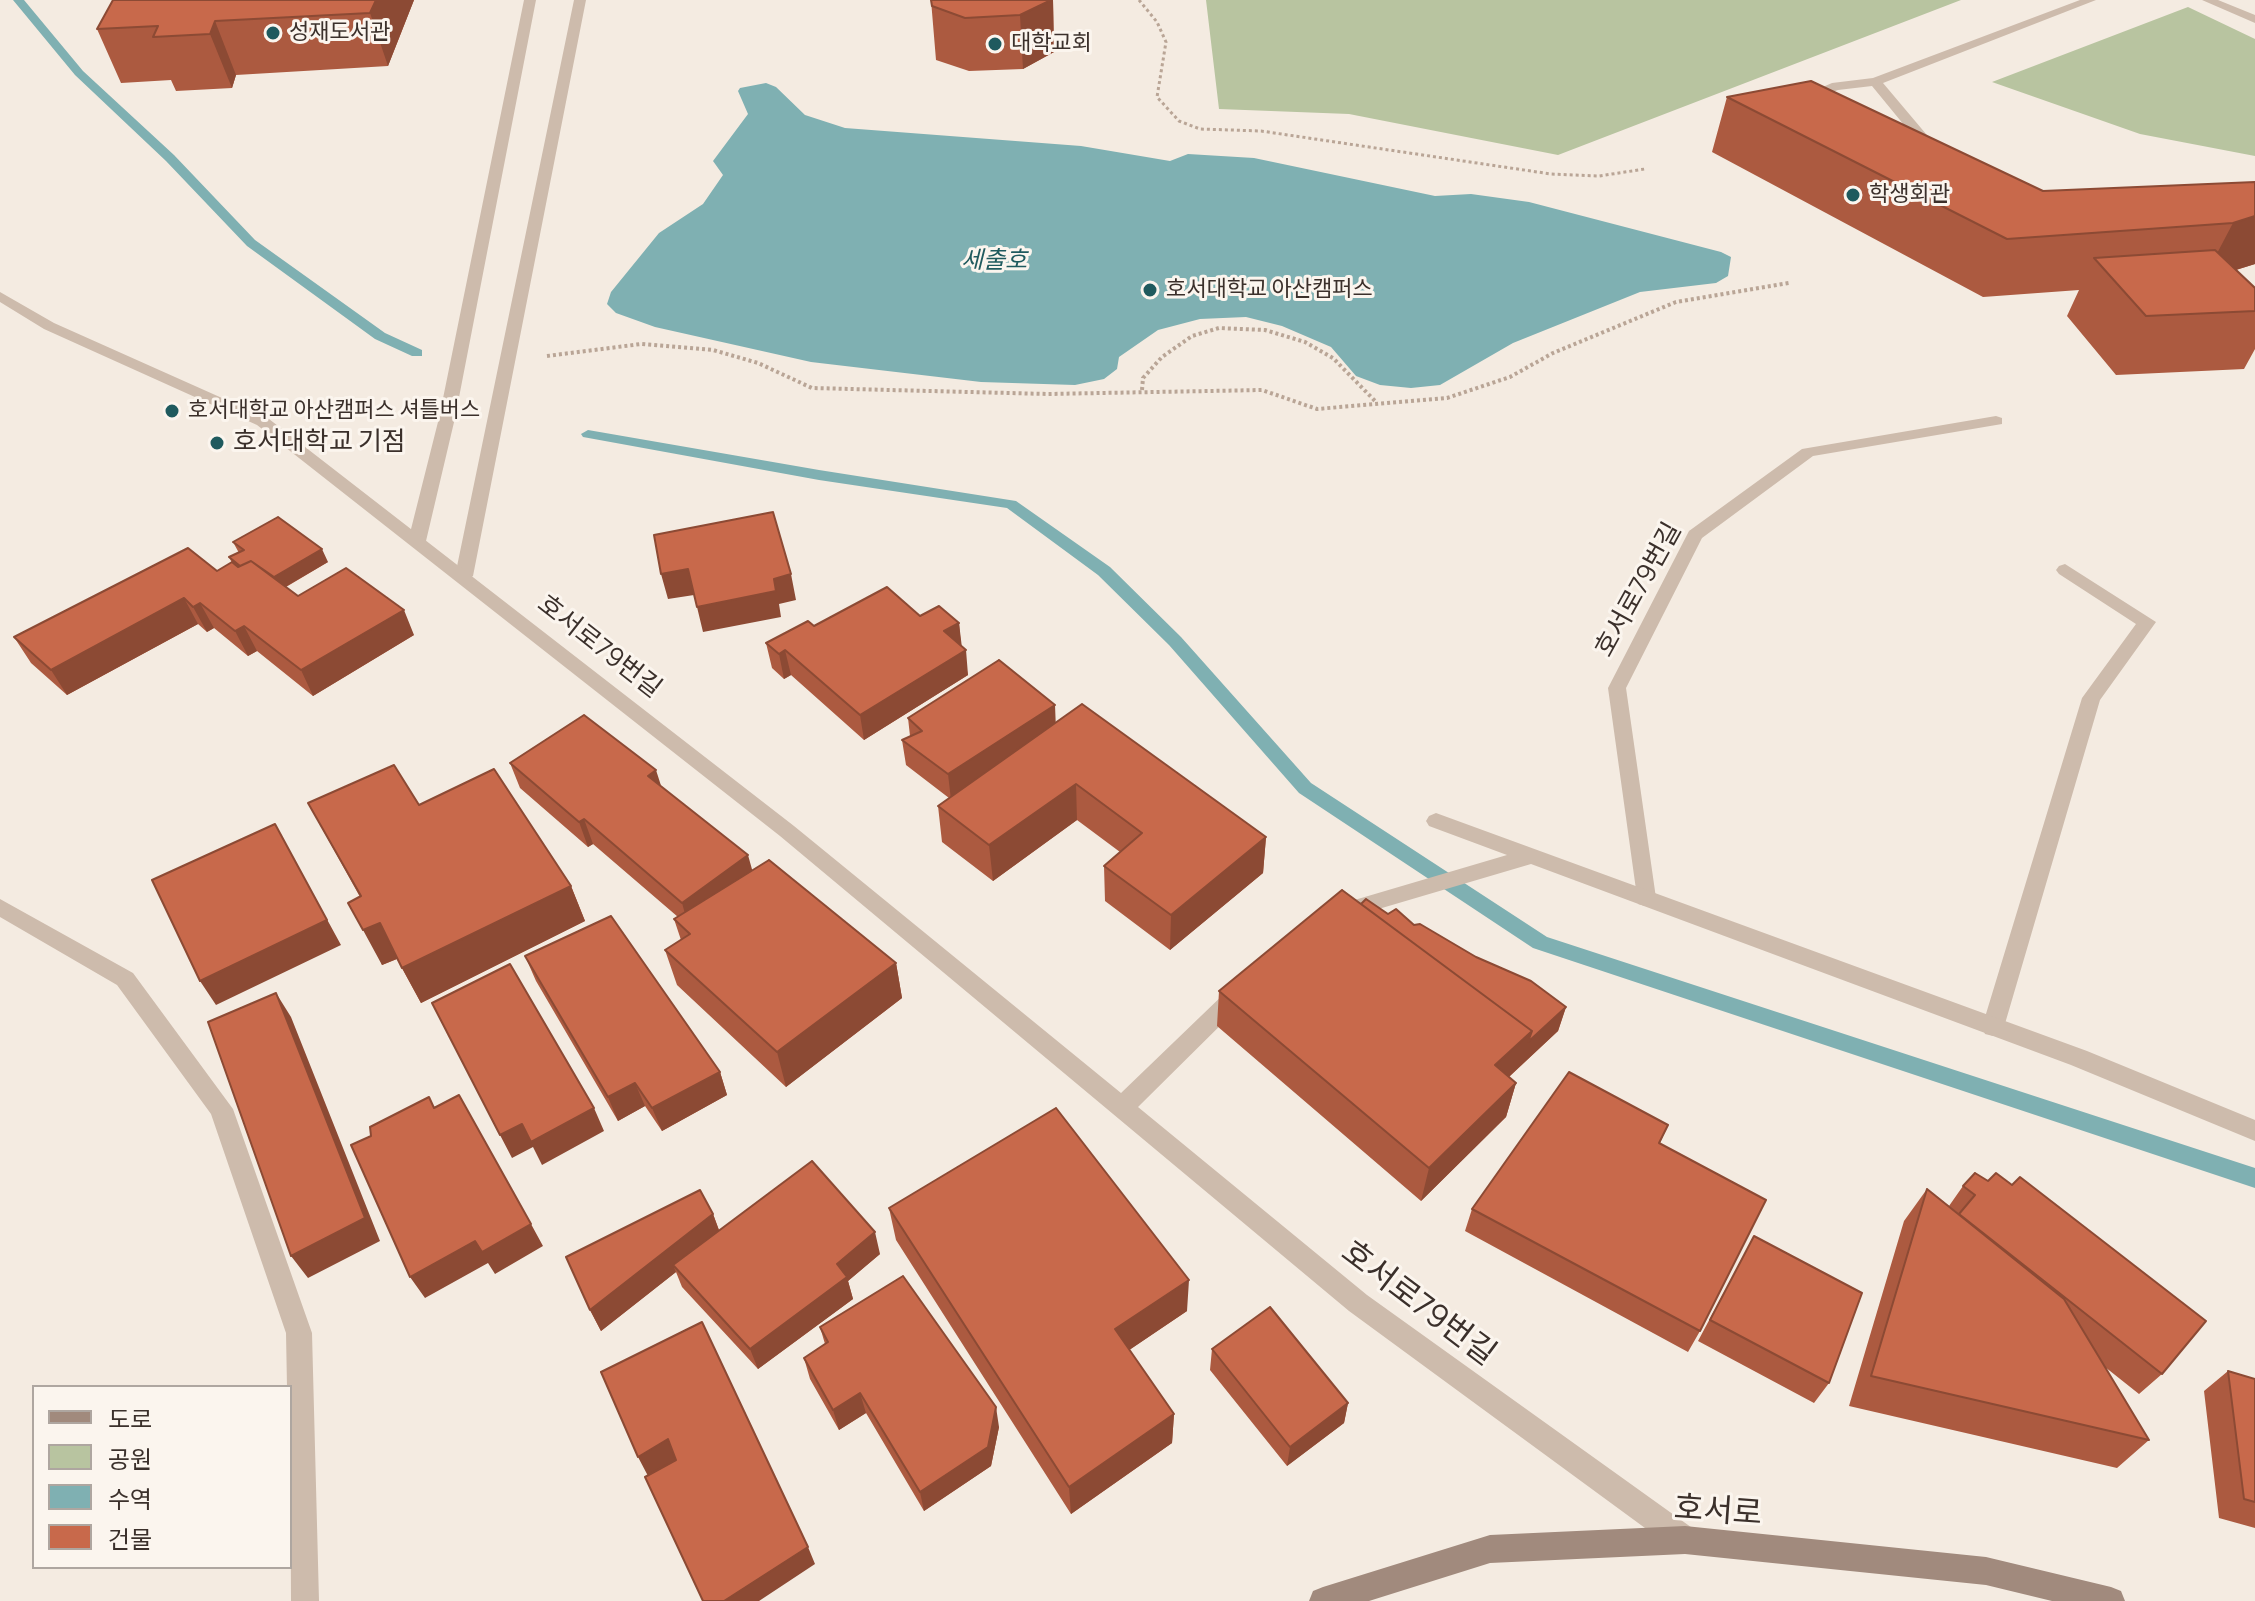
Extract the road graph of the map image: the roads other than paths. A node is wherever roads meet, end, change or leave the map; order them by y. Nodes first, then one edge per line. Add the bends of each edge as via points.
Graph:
1 (530, 0) edge
2 (580, 0) edge
3 (2090, 0) edge
4 (2208, 0) edge
5 (2255, 19) edge
6 (1875, 82) junction
7 (1795, 102) edge
8 (1936, 155) edge
9 (0, 296) edge
10 (1996, 421) dead end
11 (417, 541) junction
12 (2065, 570) dead end
13 (464, 576) junction
14 (1436, 821) dead end
15 (1532, 856) junction
16 (1645, 898) junction
17 (0, 907) edge
18 (1327, 917) edge
19 (1257, 976) edge
20 (1993, 1027) junction
21 (1122, 1107) junction
22 (2255, 1131) edge
23 (1685, 1540) junction
24 (305, 1601) edge
25 (1323, 1601) edge
26 (2111, 1601) edge

1 - 11 street via 447,418
2 - 13 street
3 - 6 street
4 - 5 street
6 - 7 street via 1836,86
6 - 8 street
9 - 11 street, 호서로79번길 via 49,326 263,422
10 - 16 street, 호서로79번길 via 1808,452 1695,535 1617,688
11 - 13 street, 호서로79번길
12 - 20 street via 2147,622 2091,698
13 - 21 street, 호서로79번길 via 787,831
14 - 15 street
15 - 16 street
15 - 18 street
16 - 20 street
17 - 24 street via 125,979 221,1109 299,1333
19 - 21 street
20 - 22 street
21 - 23 street, 호서로79번길 via 1358,1303
23 - 25 street, 호서로 via 1490,1549
23 - 26 street, 호서로 via 1986,1571

